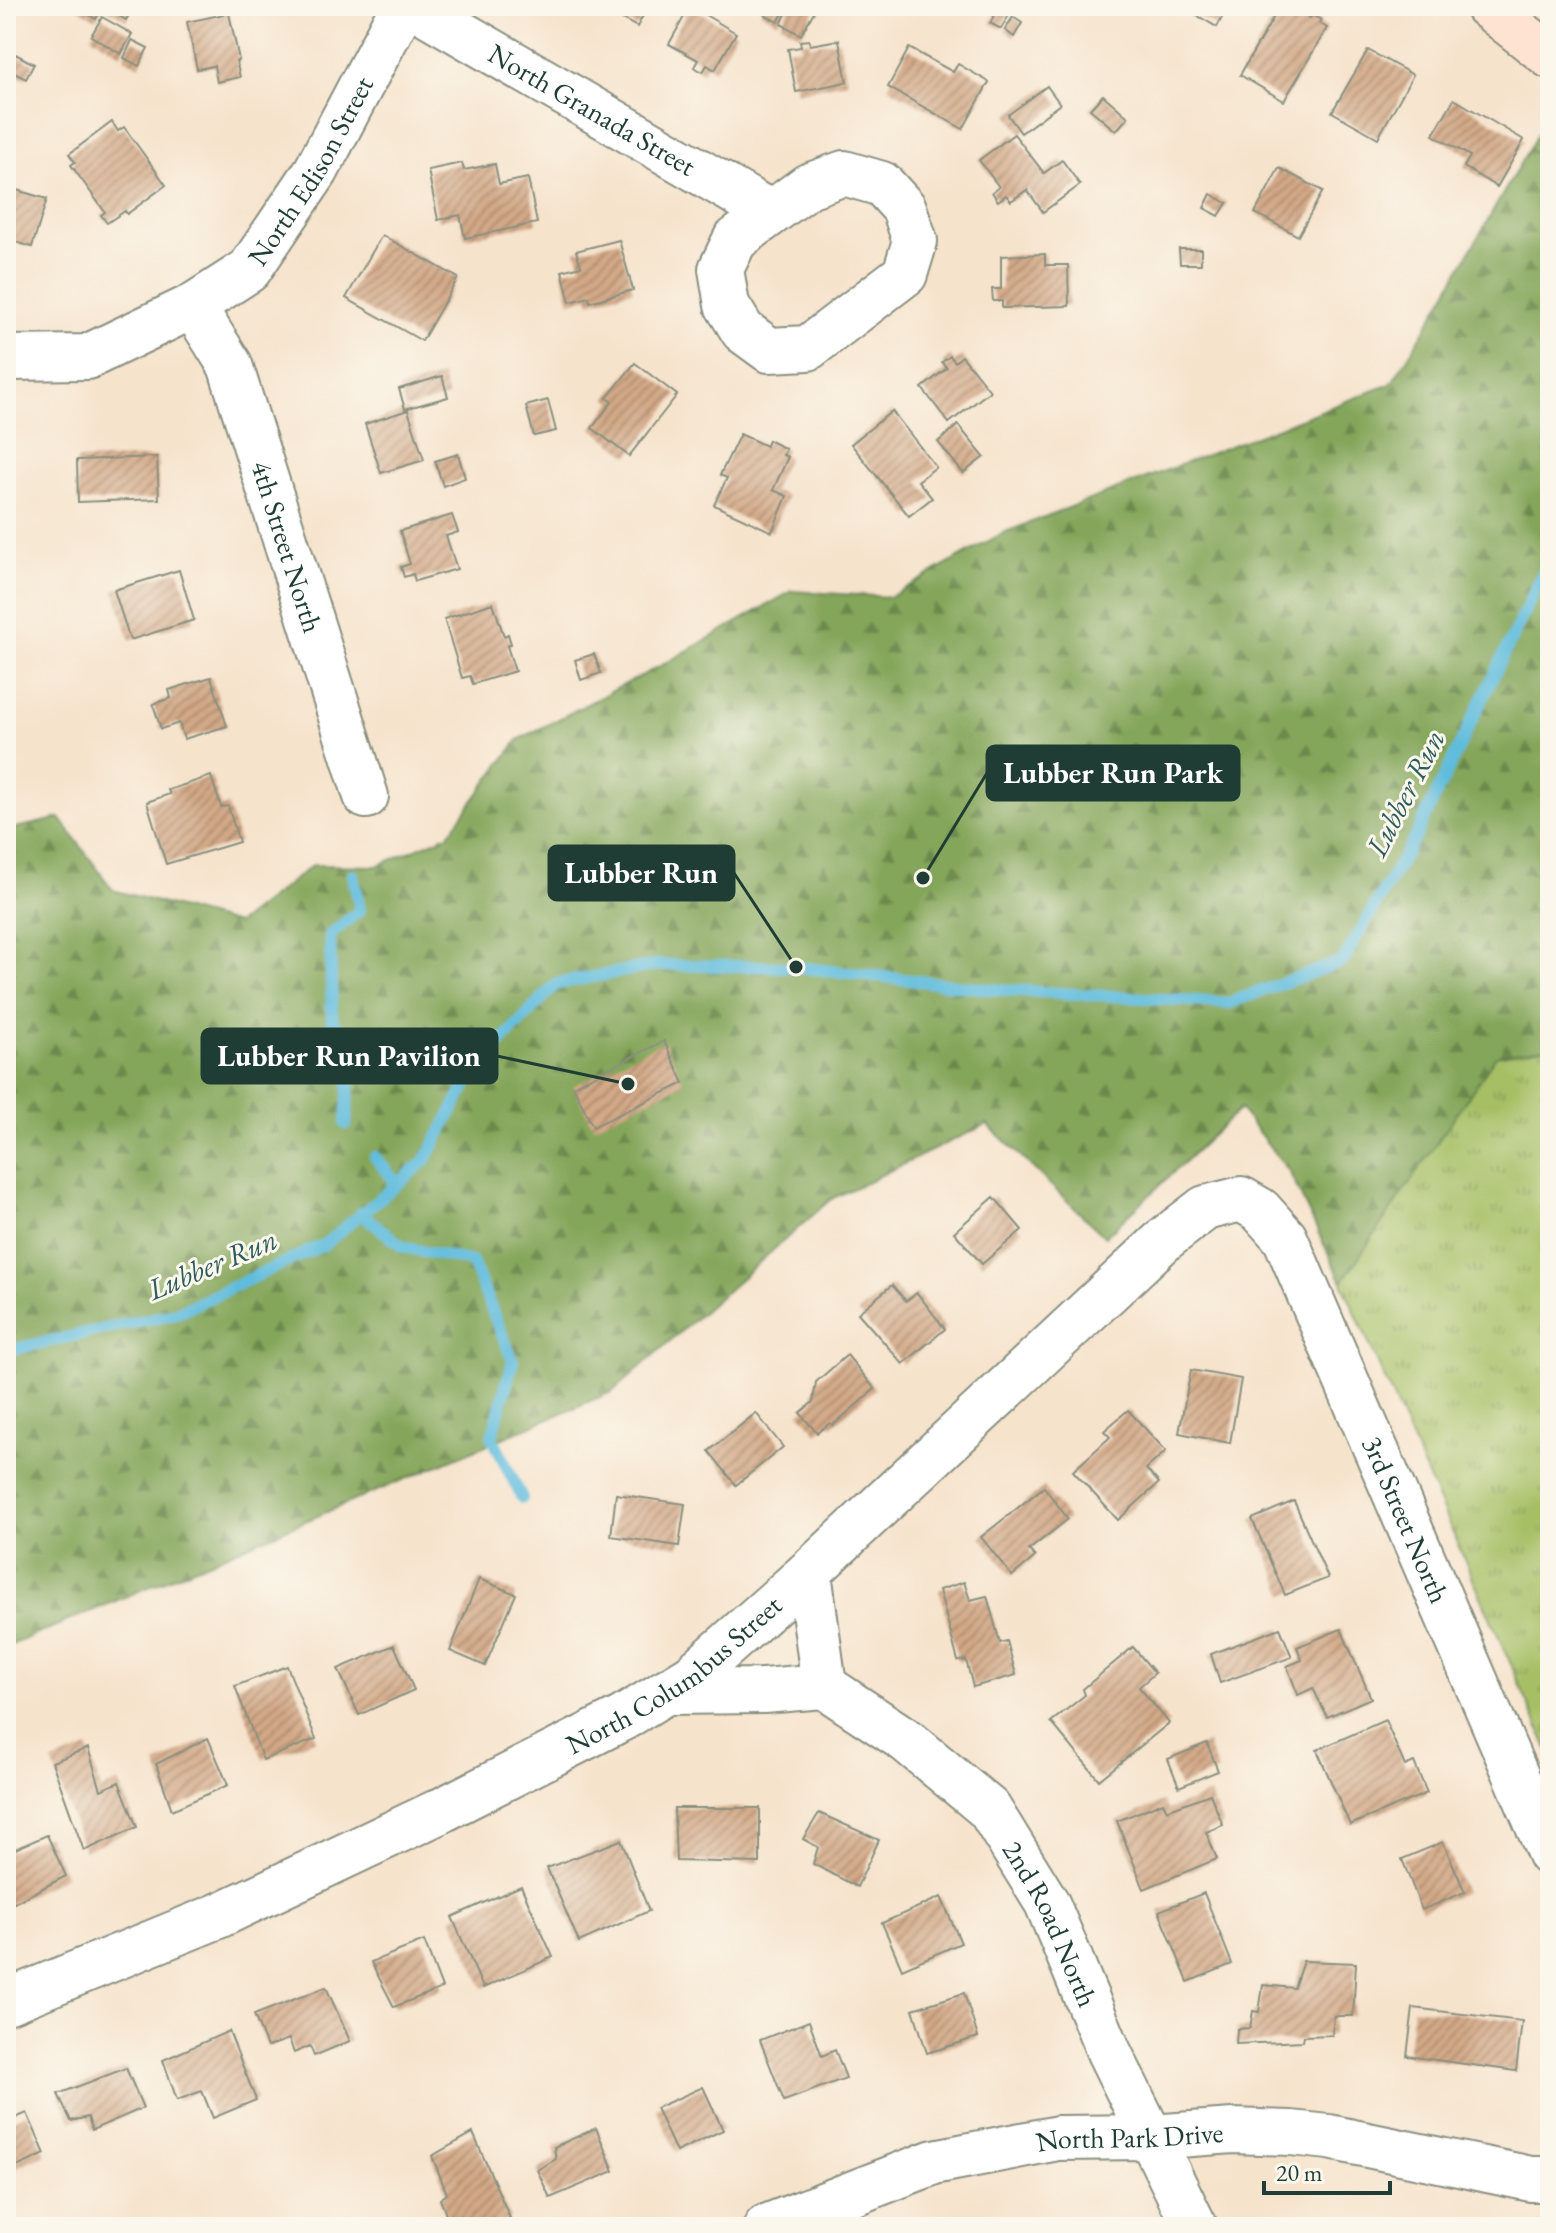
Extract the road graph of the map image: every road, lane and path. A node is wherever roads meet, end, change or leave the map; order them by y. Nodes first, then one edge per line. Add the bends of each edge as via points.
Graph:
1 (403, 6) edge
2 (414, 6) edge
3 (1487, 6) edge
4 (1511, 6) edge
5 (1550, 19) edge
6 (1550, 56) edge
7 (771, 213) junction
8 (193, 306) junction
9 (6, 358) edge
10 (366, 796) dead end
11 (1241, 1199) joint
12 (809, 1572) junction
13 (824, 1686) junction
14 (665, 1692) junction
15 (1550, 1854) edge
16 (6, 2002) edge
17 (1151, 2137) junction
18 (1550, 2179) edge
19 (766, 2227) edge
20 (1195, 2227) edge

1 - 8 street, North Edison Street via 316,171 249,270
2 - 7 street, North Granada Street
3 - 6 main road
4 - 5 main road
7 - 7 street via 735,240 721,269 727,305 743,331 769,350 808,348 905,274 915,241 904,208 882,184 844,173 808,186
8 - 9 street, North Edison Street via 87,357
8 - 10 street, 4th Street North via 230,365
11 - 12 street, North Columbus Street via 1205,1208 1166,1238
11 - 15 street, 3rd Street North via 1260,1210 1285,1238
12 - 13 street
12 - 14 street, North Columbus Street via 692,1676
13 - 14 street
13 - 17 street, 2nd Road North via 907,1741 989,1809 1047,1903
14 - 16 street, North Columbus Street via 442,1810 218,1916
17 - 18 street, North Park Drive via 1291,2133
17 - 19 street, North Park Drive via 1058,2138 934,2162
17 - 20 street, 2nd Road North

